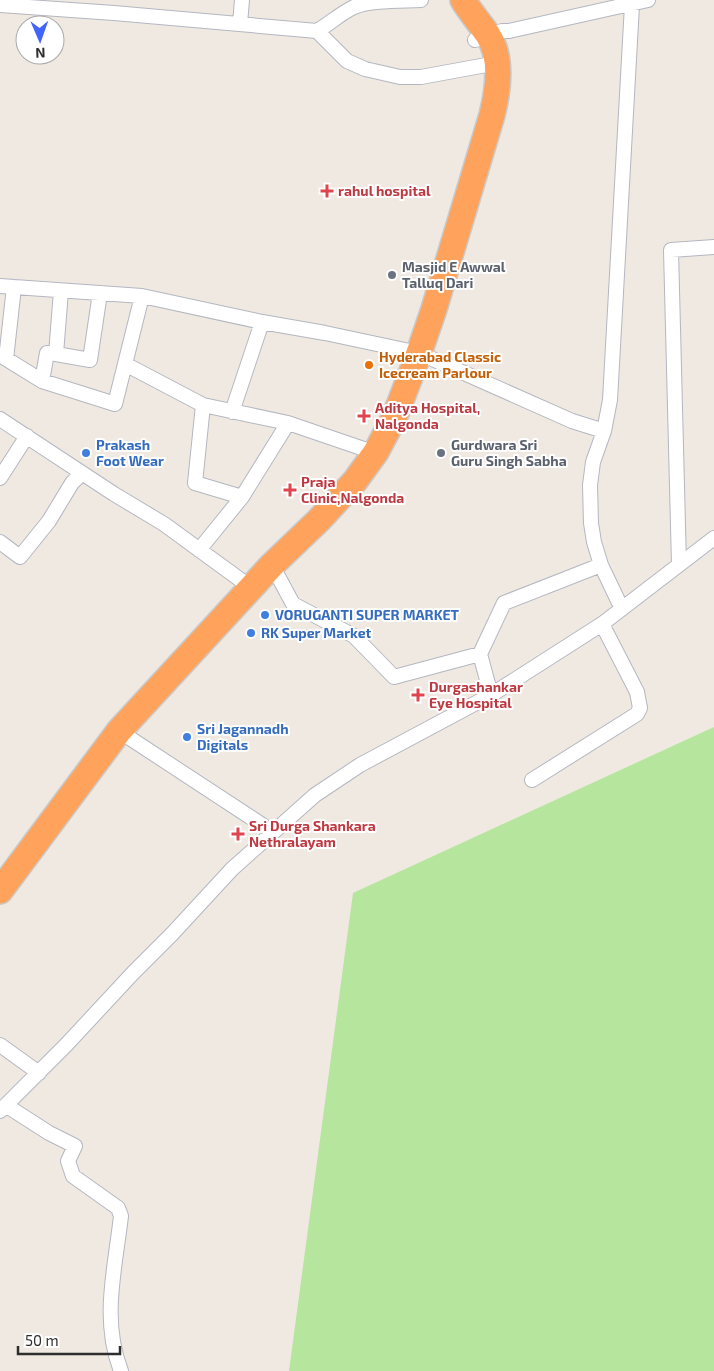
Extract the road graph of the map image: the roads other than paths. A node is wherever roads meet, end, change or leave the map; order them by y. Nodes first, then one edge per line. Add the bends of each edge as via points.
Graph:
1 (242, 0) edge
2 (421, 0) edge
3 (449, 0) edge
4 (463, 0) edge
5 (648, 0) edge
6 (632, 5) junction
7 (0, 6) edge
8 (115, 7) edge
9 (240, 24) junction
10 (317, 31) junction
11 (490, 48) junction
12 (714, 247) edge
13 (7, 286) edge
14 (61, 291) junction
15 (100, 293) junction
16 (142, 296) junction
17 (262, 322) junction
18 (413, 352) junction
19 (56, 354) junction
20 (3, 357) edge
21 (125, 364) junction
22 (42, 381) junction
23 (203, 405) junction
24 (232, 412) junction
25 (0, 419) edge
26 (288, 423) junction
27 (604, 431) junction
28 (27, 436) junction
29 (364, 449) junction
30 (82, 473) junction
31 (0, 478) edge
32 (242, 497) junction
33 (714, 538) edge
34 (0, 542) edge
35 (199, 550) junction
36 (601, 564) junction
37 (272, 565) junction
38 (679, 565) junction
39 (242, 580) junction
40 (622, 609) junction
41 (602, 624) junction
42 (480, 654) junction
43 (491, 695) junction
44 (119, 731) junction
45 (532, 780) dead end
46 (272, 832) junction
47 (0, 870) edge
48 (0, 891) edge
49 (0, 1045) edge
50 (39, 1073) junction
51 (3, 1109) edge
52 (121, 1371) edge

1 - 9 street
2 - 10 street via 356,6
3 - 11 highway
4 - 11 highway
5 - 6 street
6 - 11 street
6 - 27 street via 610,400
7 - 8 street
8 - 9 street
9 - 10 street
10 - 11 street via 348,61 365,69 400,77 421,76
11 - 18 highway via 497,93 492,115 434,308
12 - 38 street via 671,250
13 - 14 street
13 - 20 street
14 - 15 street
14 - 19 street
15 - 16 street
15 - 19 street via 90,360
16 - 17 street
16 - 21 street
17 - 18 street
17 - 24 street
18 - 27 street via 572,421
18 - 29 highway
18 - 37 highway via 395,416 376,452 320,520
19 - 22 street via 47,354
20 - 22 street
21 - 22 street via 114,404
21 - 23 street
23 - 24 street
23 - 32 street via 195,483
24 - 26 street
25 - 28 street
26 - 29 street
26 - 32 street
27 - 36 street via 593,462 590,485 591,523
28 - 30 street
28 - 31 street
29 - 39 highway via 314,511
30 - 34 street via 72,483 49,522 20,557
30 - 35 street
32 - 35 street
33 - 38 street
35 - 39 street
36 - 40 street
36 - 42 street via 504,603
37 - 42 street via 293,604 354,636 394,677
37 - 44 highway
38 - 40 street
39 - 47 highway via 109,731
40 - 41 street
41 - 43 street
41 - 45 street via 637,692 640,708 637,714
42 - 43 street
43 - 46 street via 360,765 315,795
44 - 46 street
44 - 48 highway
46 - 50 street via 232,869
49 - 50 street
50 - 51 street
51 - 52 street via 74,1146 68,1161 73,1176 118,1208 121,1216 110,1305 114,1354

